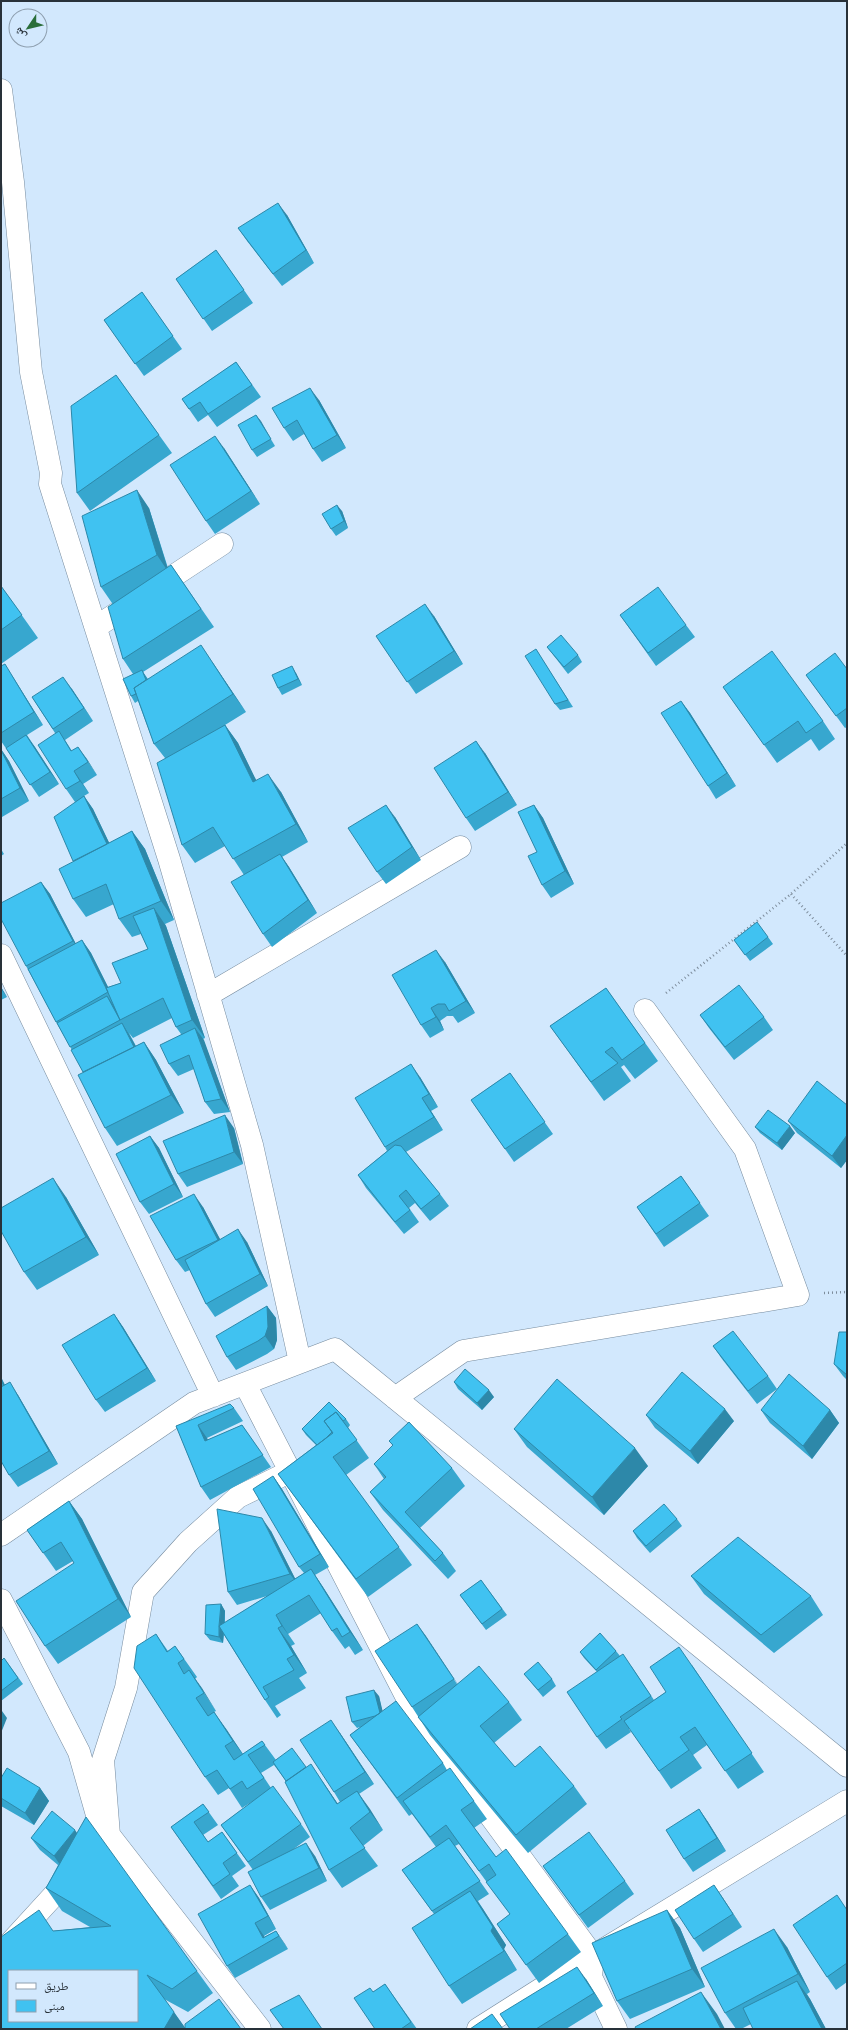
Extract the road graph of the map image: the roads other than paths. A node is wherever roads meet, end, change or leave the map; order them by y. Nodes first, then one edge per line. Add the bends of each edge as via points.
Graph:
1 (1, 90) edge
2 (222, 544) dead end
3 (96, 627) junction
4 (460, 847) dead end
5 (1, 955) edge
6 (208, 995) junction
7 (645, 1010) road end
8 (300, 1362) junction
9 (244, 1384) junction
10 (213, 1396) junction
11 (395, 1398) junction
12 (290, 1471) junction
13 (1, 1535) edge
14 (1, 1600) edge
15 (847, 1766) edge
16 (847, 1800) edge
17 (109, 1835) junction
18 (1, 1953) edge
19 (593, 1956) junction
20 (260, 2029) edge
21 (478, 2029) edge
22 (616, 2029) edge

1 - 3 street via 32,372 50,484
2 - 3 street
3 - 6 street via 169,859
4 - 6 street
5 - 10 street
6 - 8 street via 252,1145
7 - 11 street via 745,1149 798,1294 463,1351
8 - 9 street
8 - 11 street via 335,1349
9 - 10 street
9 - 12 street
10 - 13 street via 194,1404
11 - 15 street
12 - 17 street via 238,1497 188,1542 143,1592 126,1688 103,1760
12 - 19 street via 421,1725
14 - 17 street via 79,1752 99,1822
16 - 19 street
17 - 18 street
17 - 20 street
19 - 21 street
19 - 22 street via 591,1977

